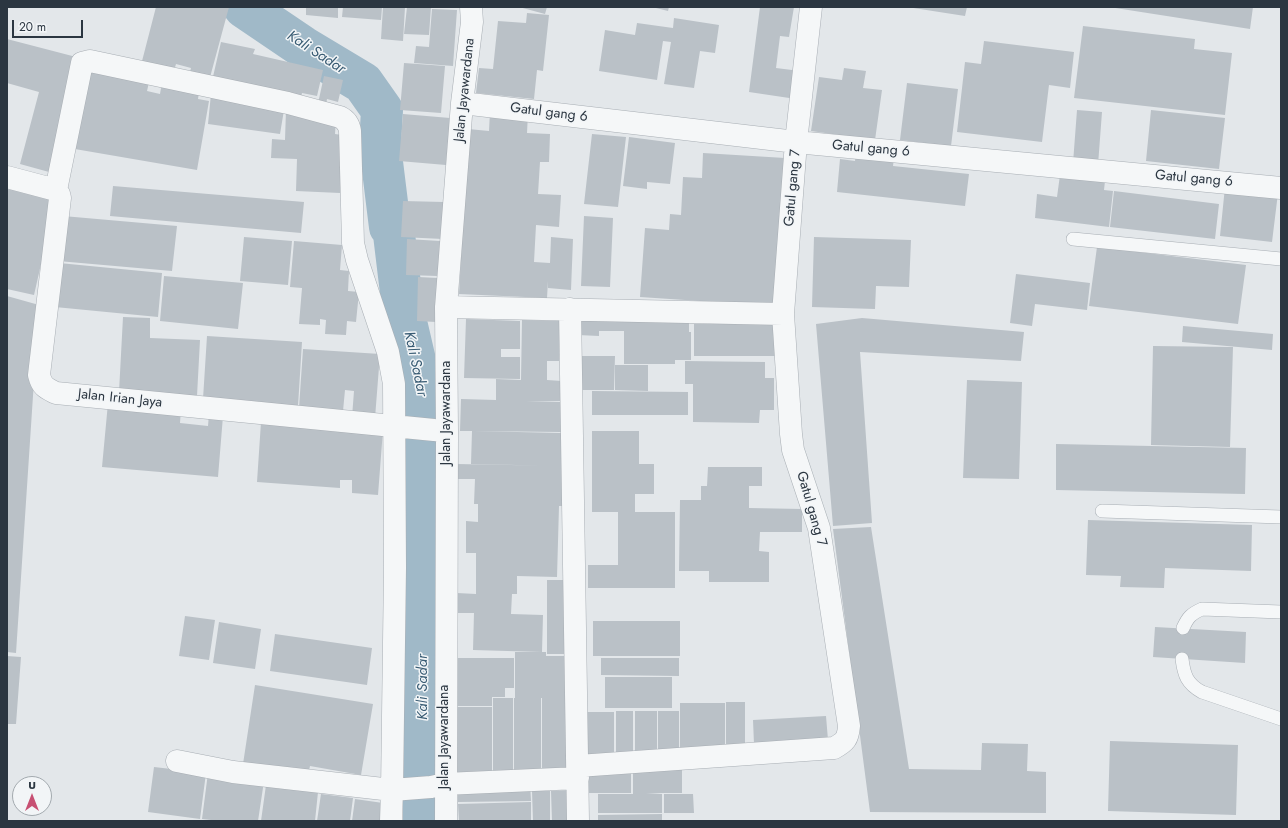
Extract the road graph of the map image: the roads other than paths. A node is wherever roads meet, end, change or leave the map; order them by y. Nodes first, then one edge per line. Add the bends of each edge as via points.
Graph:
1 (471, 7) edge
2 (811, 7) edge
3 (462, 103) junction
4 (796, 142) junction
5 (7, 177) edge
6 (1281, 188) edge
7 (56, 190) junction
8 (1073, 239) dead end
9 (1281, 259) edge
10 (446, 306) junction
11 (570, 309) junction
12 (783, 314) junction
13 (401, 427) junction
14 (440, 431) junction
15 (1102, 511) dead end
16 (1281, 517) edge
17 (1281, 612) edge
18 (1183, 628) dead end
19 (1182, 659) dead end
20 (1281, 719) edge
21 (177, 761) dead end
22 (578, 772) junction
23 (438, 786) junction
24 (399, 790) junction
25 (391, 821) edge
26 (446, 821) edge
27 (578, 821) edge

1 - 3 street, Jalan Jayawardana via 472,22
2 - 4 street, Gatul gang 7
3 - 4 street, Gatul gang 6
3 - 10 street, Jalan Jayawardana
4 - 6 street, Gatul gang 6
4 - 12 street, Gatul gang 7
5 - 7 street
7 - 13 street, Jalan Irian Jaya via 60,198 39,375 41,383 47,389 56,393
7 - 13 street via 82,63 90,61 288,102 345,119 350,131 353,243 390,359
8 - 9 lane
10 - 11 street
10 - 14 street, Jalan Jayawardana
11 - 12 street
11 - 22 street
12 - 22 street, Gatul gang 7 via 793,450 820,533 849,726 848,735 843,743 834,748
13 - 14 street, Jalan Irian Jaya
13 - 24 street via 395,568
14 - 23 street, Jalan Jayawardana
15 - 16 lane
17 - 18 lane via 1202,609 1187,619
19 - 20 lane via 1184,671 1194,688
21 - 24 street via 233,772
22 - 23 street
22 - 27 street
23 - 24 street
23 - 26 street, Jalan Jayawardana
24 - 25 street

